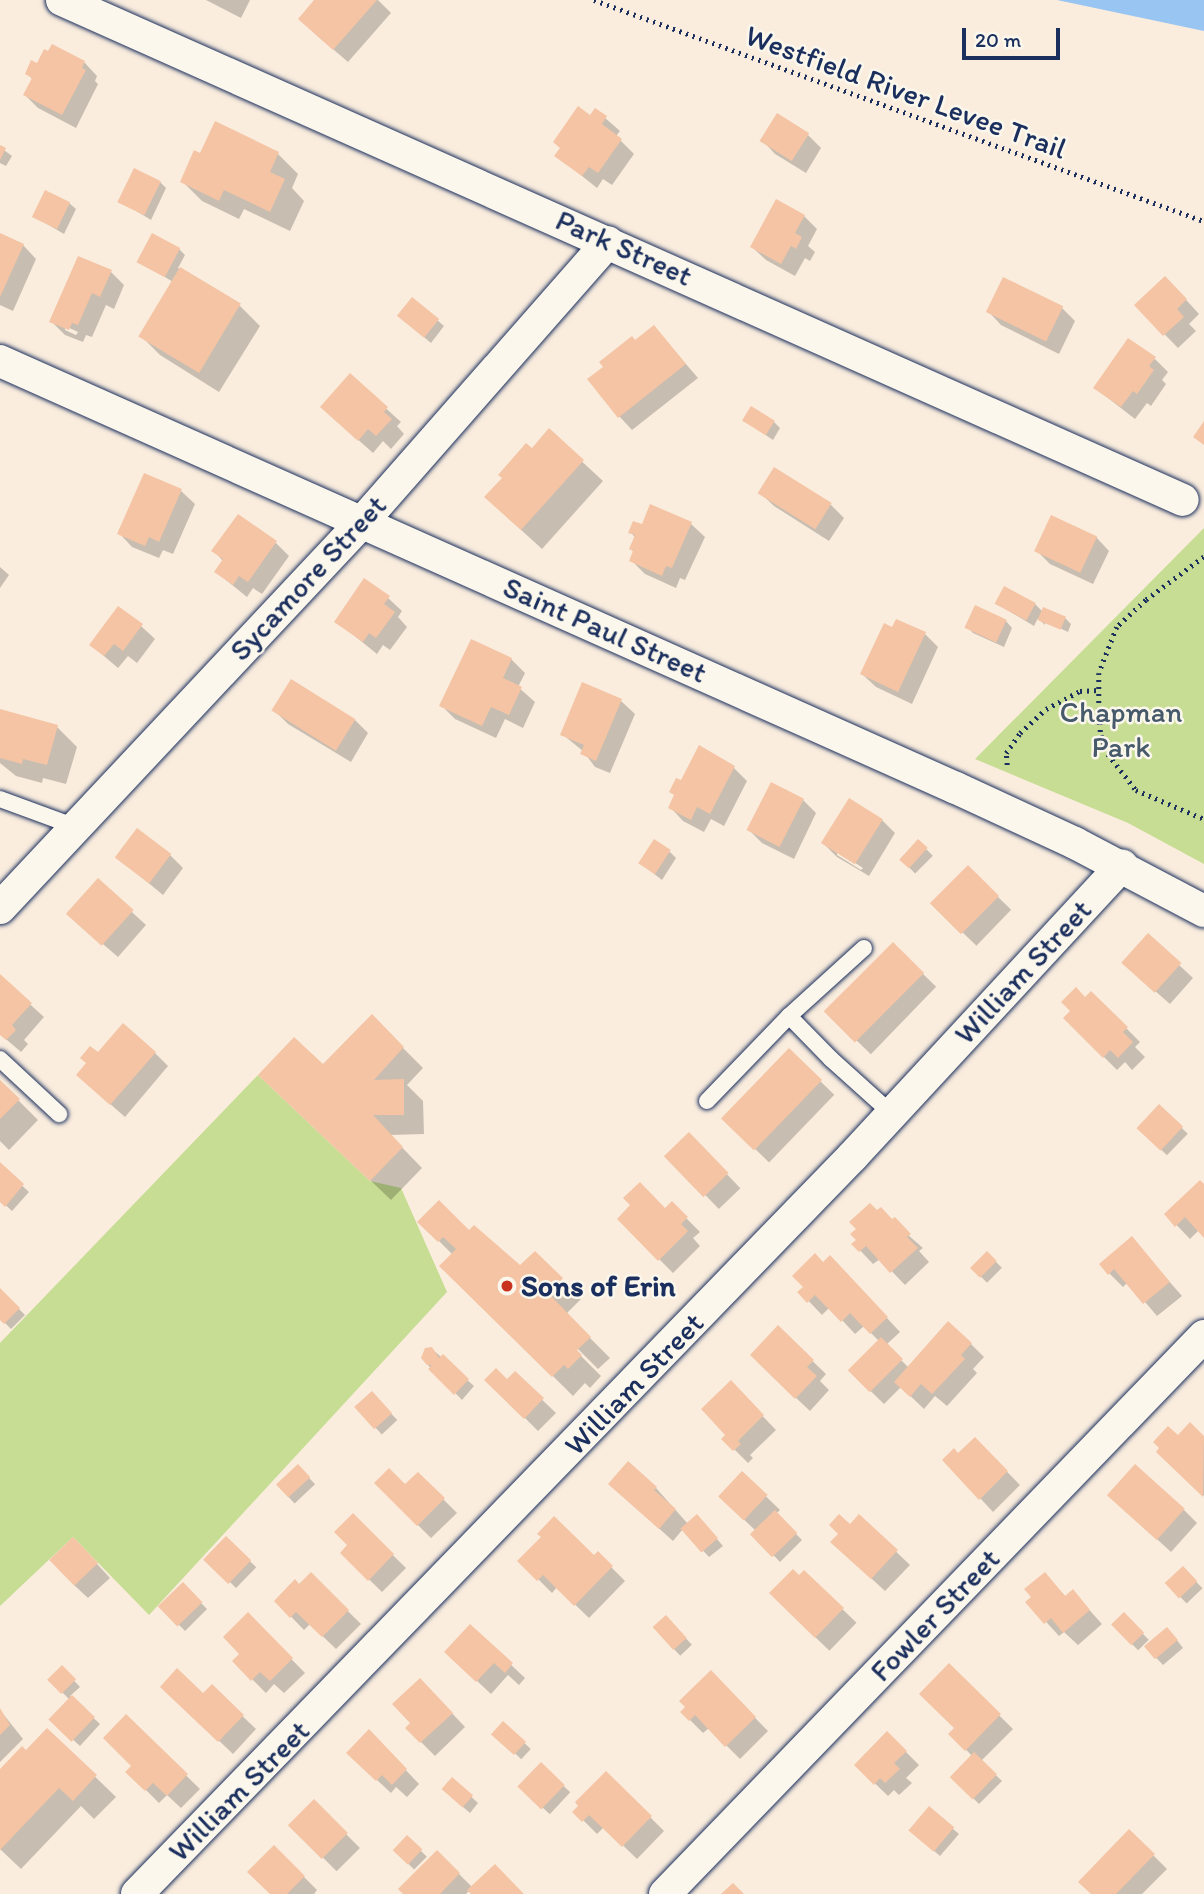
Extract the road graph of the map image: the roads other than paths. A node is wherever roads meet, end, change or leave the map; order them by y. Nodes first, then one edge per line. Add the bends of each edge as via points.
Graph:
1 (62, 0) edge
2 (608, 242) junction
3 (0, 361) edge
4 (1184, 500) dead end
5 (363, 521) junction
6 (0, 799) edge
7 (75, 827) junction
8 (1122, 866) junction
9 (0, 908) edge
10 (1204, 911) edge
11 (864, 947) dead end
12 (789, 1016) junction
13 (0, 1059) edge
14 (707, 1101) dead end
15 (59, 1114) dead end
16 (892, 1114) junction
17 (1204, 1336) edge
18 (137, 1894) edge
19 (665, 1894) edge

1 - 2 street, Park Street
2 - 4 street, Park Street
2 - 5 street, Sycamore Street
3 - 5 street, Saint Paul Street
5 - 7 street, Sycamore Street
5 - 8 street, Saint Paul Street
6 - 7 lane
7 - 9 street, Sycamore Street
8 - 10 street, Saint Paul Street
8 - 16 street, William Street
11 - 12 lane
12 - 14 lane
12 - 16 lane
13 - 15 lane
16 - 18 street, William Street
17 - 19 street, Fowler Street

